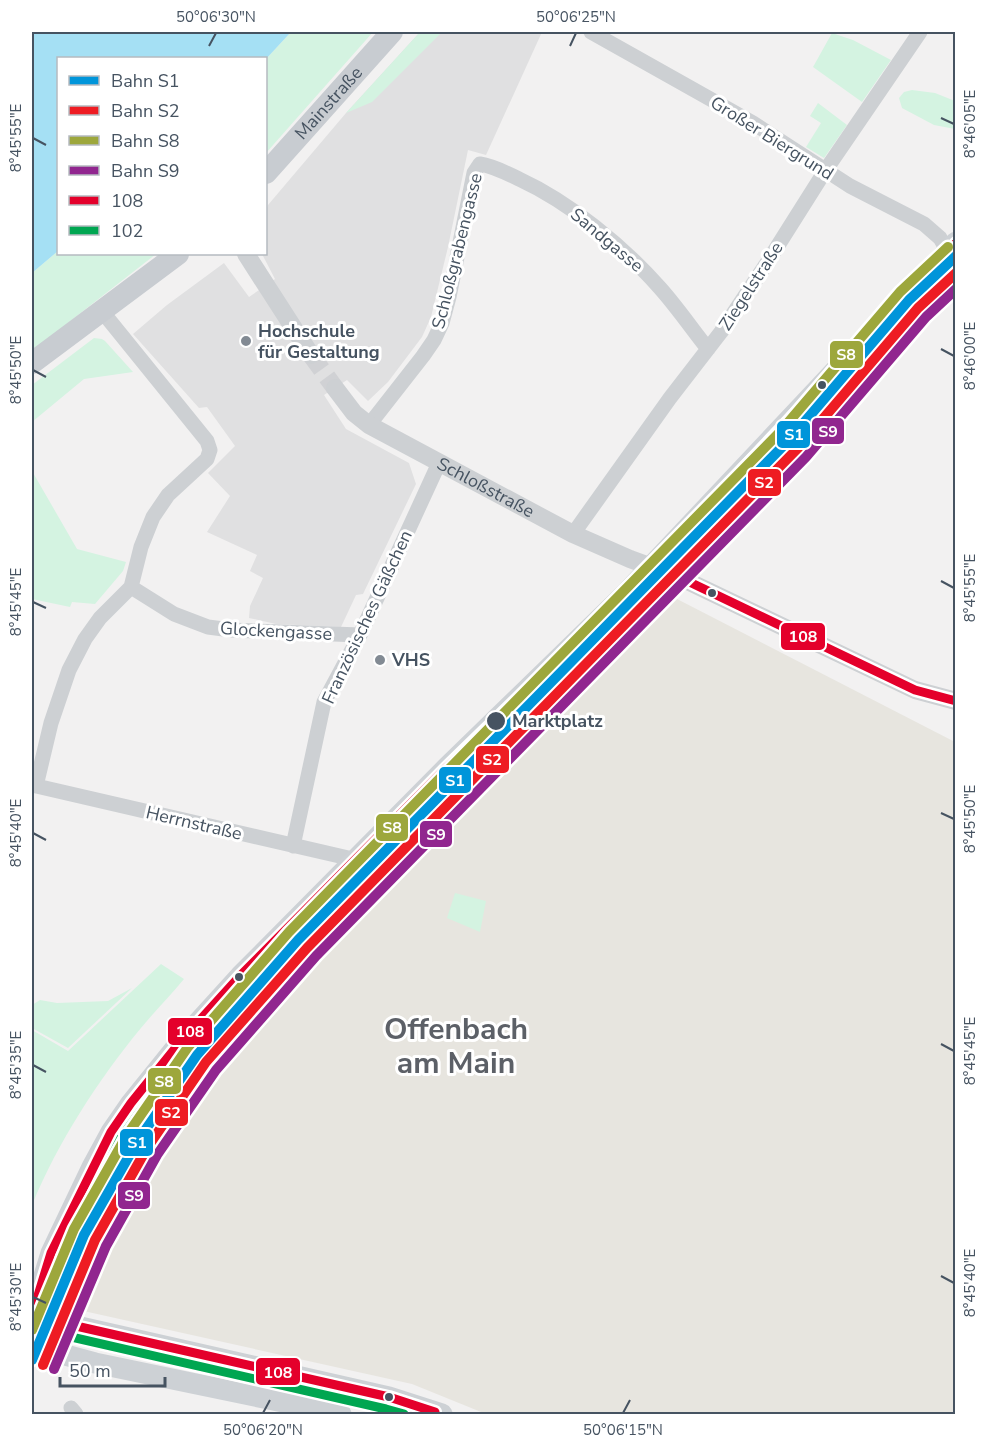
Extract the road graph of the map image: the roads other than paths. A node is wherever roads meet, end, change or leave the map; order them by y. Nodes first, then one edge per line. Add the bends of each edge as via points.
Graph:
1 (392, 32) edge
2 (591, 32) edge
3 (920, 32) edge
4 (480, 164) joint
5 (825, 171) junction
6 (267, 172) edge
7 (951, 246) edge
8 (177, 255) edge
9 (247, 255) edge
10 (100, 310) junction
11 (708, 349) junction
12 (310, 355) tunnel mouth
13 (32, 363) edge
14 (335, 388) tunnel mouth
15 (369, 425) junction
16 (439, 463) junction
17 (573, 534) junction
18 (651, 567) junction
19 (131, 587) junction
20 (360, 635) junction
21 (956, 701) edge
22 (34, 785) edge
23 (293, 846) junction
24 (357, 860) junction
25 (32, 1315) edge
26 (32, 1346) edge
27 (291, 1375) junction
28 (285, 1402) junction
29 (437, 1411) edge
30 (341, 1414) edge

1 - 6 main road, Mainstraße
2 - 5 street, Großer Biergrund via 753,123
3 - 5 street, Ziegelstraße
4 - 11 street, Sandgasse via 546,192 613,243 661,289
4 - 15 street, Schloßgrabengasse via 474,173 442,323 423,356
5 - 7 street, Großer Biergrund via 924,224
5 - 11 street, Ziegelstraße
7 - 18 main road
8 - 10 main road
9 - 12 street
10 - 13 main road
10 - 19 street via 207,441 210,450 207,459 168,495 153,517
11 - 17 street, Ziegelstraße
14 - 15 street, Schloßstraße
15 - 16 street, Schloßstraße
16 - 17 street, Schloßstraße
16 - 20 street, Französisches Gäßchen
17 - 18 street, Schloßstraße
18 - 21 street via 915,690
18 - 24 main road
19 - 20 street, Glockengasse via 174,614 208,627
19 - 22 street via 100,618 69,670
20 - 23 street, Französisches Gäßchen via 324,702
22 - 23 street, Herrnstraße
23 - 24 street, Herrnstraße
24 - 25 main road via 218,999 131,1103 111,1132 62,1226
25 - 27 main road
26 - 28 main road
27 - 28 main road via 294,1386
27 - 29 main road
28 - 30 main road

